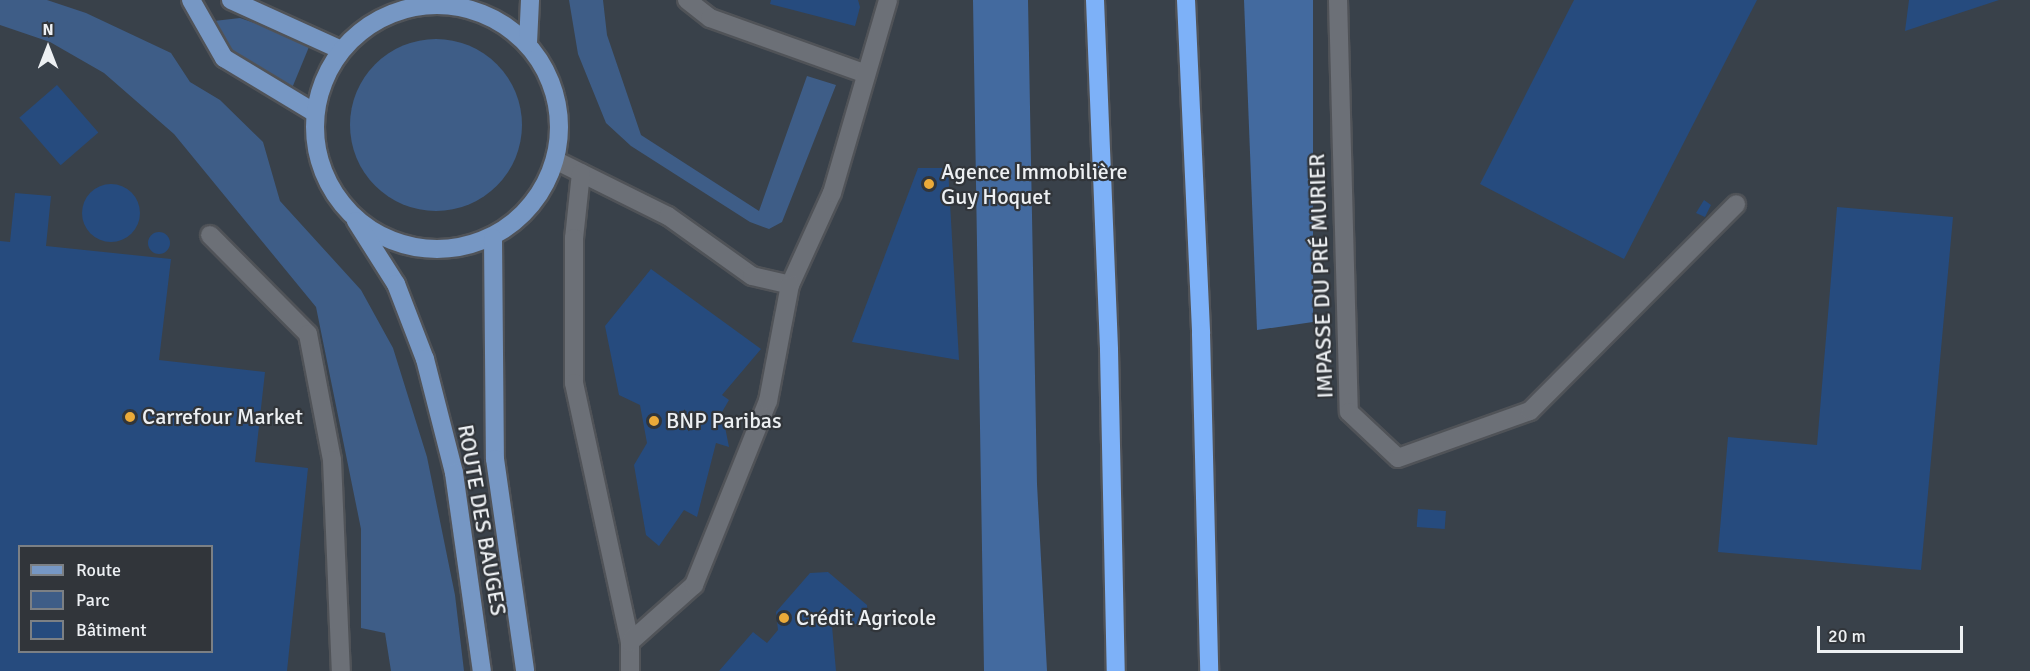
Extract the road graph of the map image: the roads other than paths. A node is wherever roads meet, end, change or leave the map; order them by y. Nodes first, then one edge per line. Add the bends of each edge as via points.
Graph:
1 (191, 0) edge
2 (231, 0) edge
3 (530, 0) edge
4 (687, 0) edge
5 (888, 0) edge
6 (1095, 0) edge
7 (1186, 0) edge
8 (1338, 0) edge
9 (411, 3) edge
10 (528, 43) junction
11 (341, 50) junction
12 (866, 74) junction
13 (315, 112) junction
14 (557, 161) junction
15 (581, 173) junction
16 (1736, 204) dead end
17 (353, 218) junction
18 (210, 235) dead end
19 (493, 238) junction
20 (790, 285) junction
21 (630, 642) junction
22 (341, 671) edge
23 (482, 671) edge
24 (525, 671) edge
25 (630, 671) edge
26 (1116, 671) edge
27 (1209, 671) edge

1 - 13 main road via 224,58
2 - 11 main road
3 - 10 main road
4 - 12 street via 710,18
5 - 12 street
6 - 26 highway via 1109,350
7 - 27 highway via 1201,334
8 - 16 street, IMPASSE DU PRÉ MURIER via 1349,412 1398,458 1530,411
9 - 10 main road, ROUTE DES BAUGES via 452,4 494,17
9 - 11 main road, ROUTE DES BAUGES via 372,22
10 - 14 main road via 551,79 562,119
11 - 13 main road, ROUTE DES BAUGES via 324,79
12 - 20 street via 832,193
13 - 17 main road, ROUTE DES BAUGES via 316,151 329,187
14 - 15 street
14 - 19 main road via 532,207
15 - 20 street via 668,216 752,276
15 - 21 street via 574,238 574,383
17 - 19 main road via 395,243 445,250
17 - 23 main road, ROUTE DES BAUGES via 396,284 425,359 454,473
18 - 22 street via 308,334 332,460
19 - 24 main road, ROUTE DES BAUGES via 495,459
20 - 21 street via 768,401 694,585
21 - 25 street

